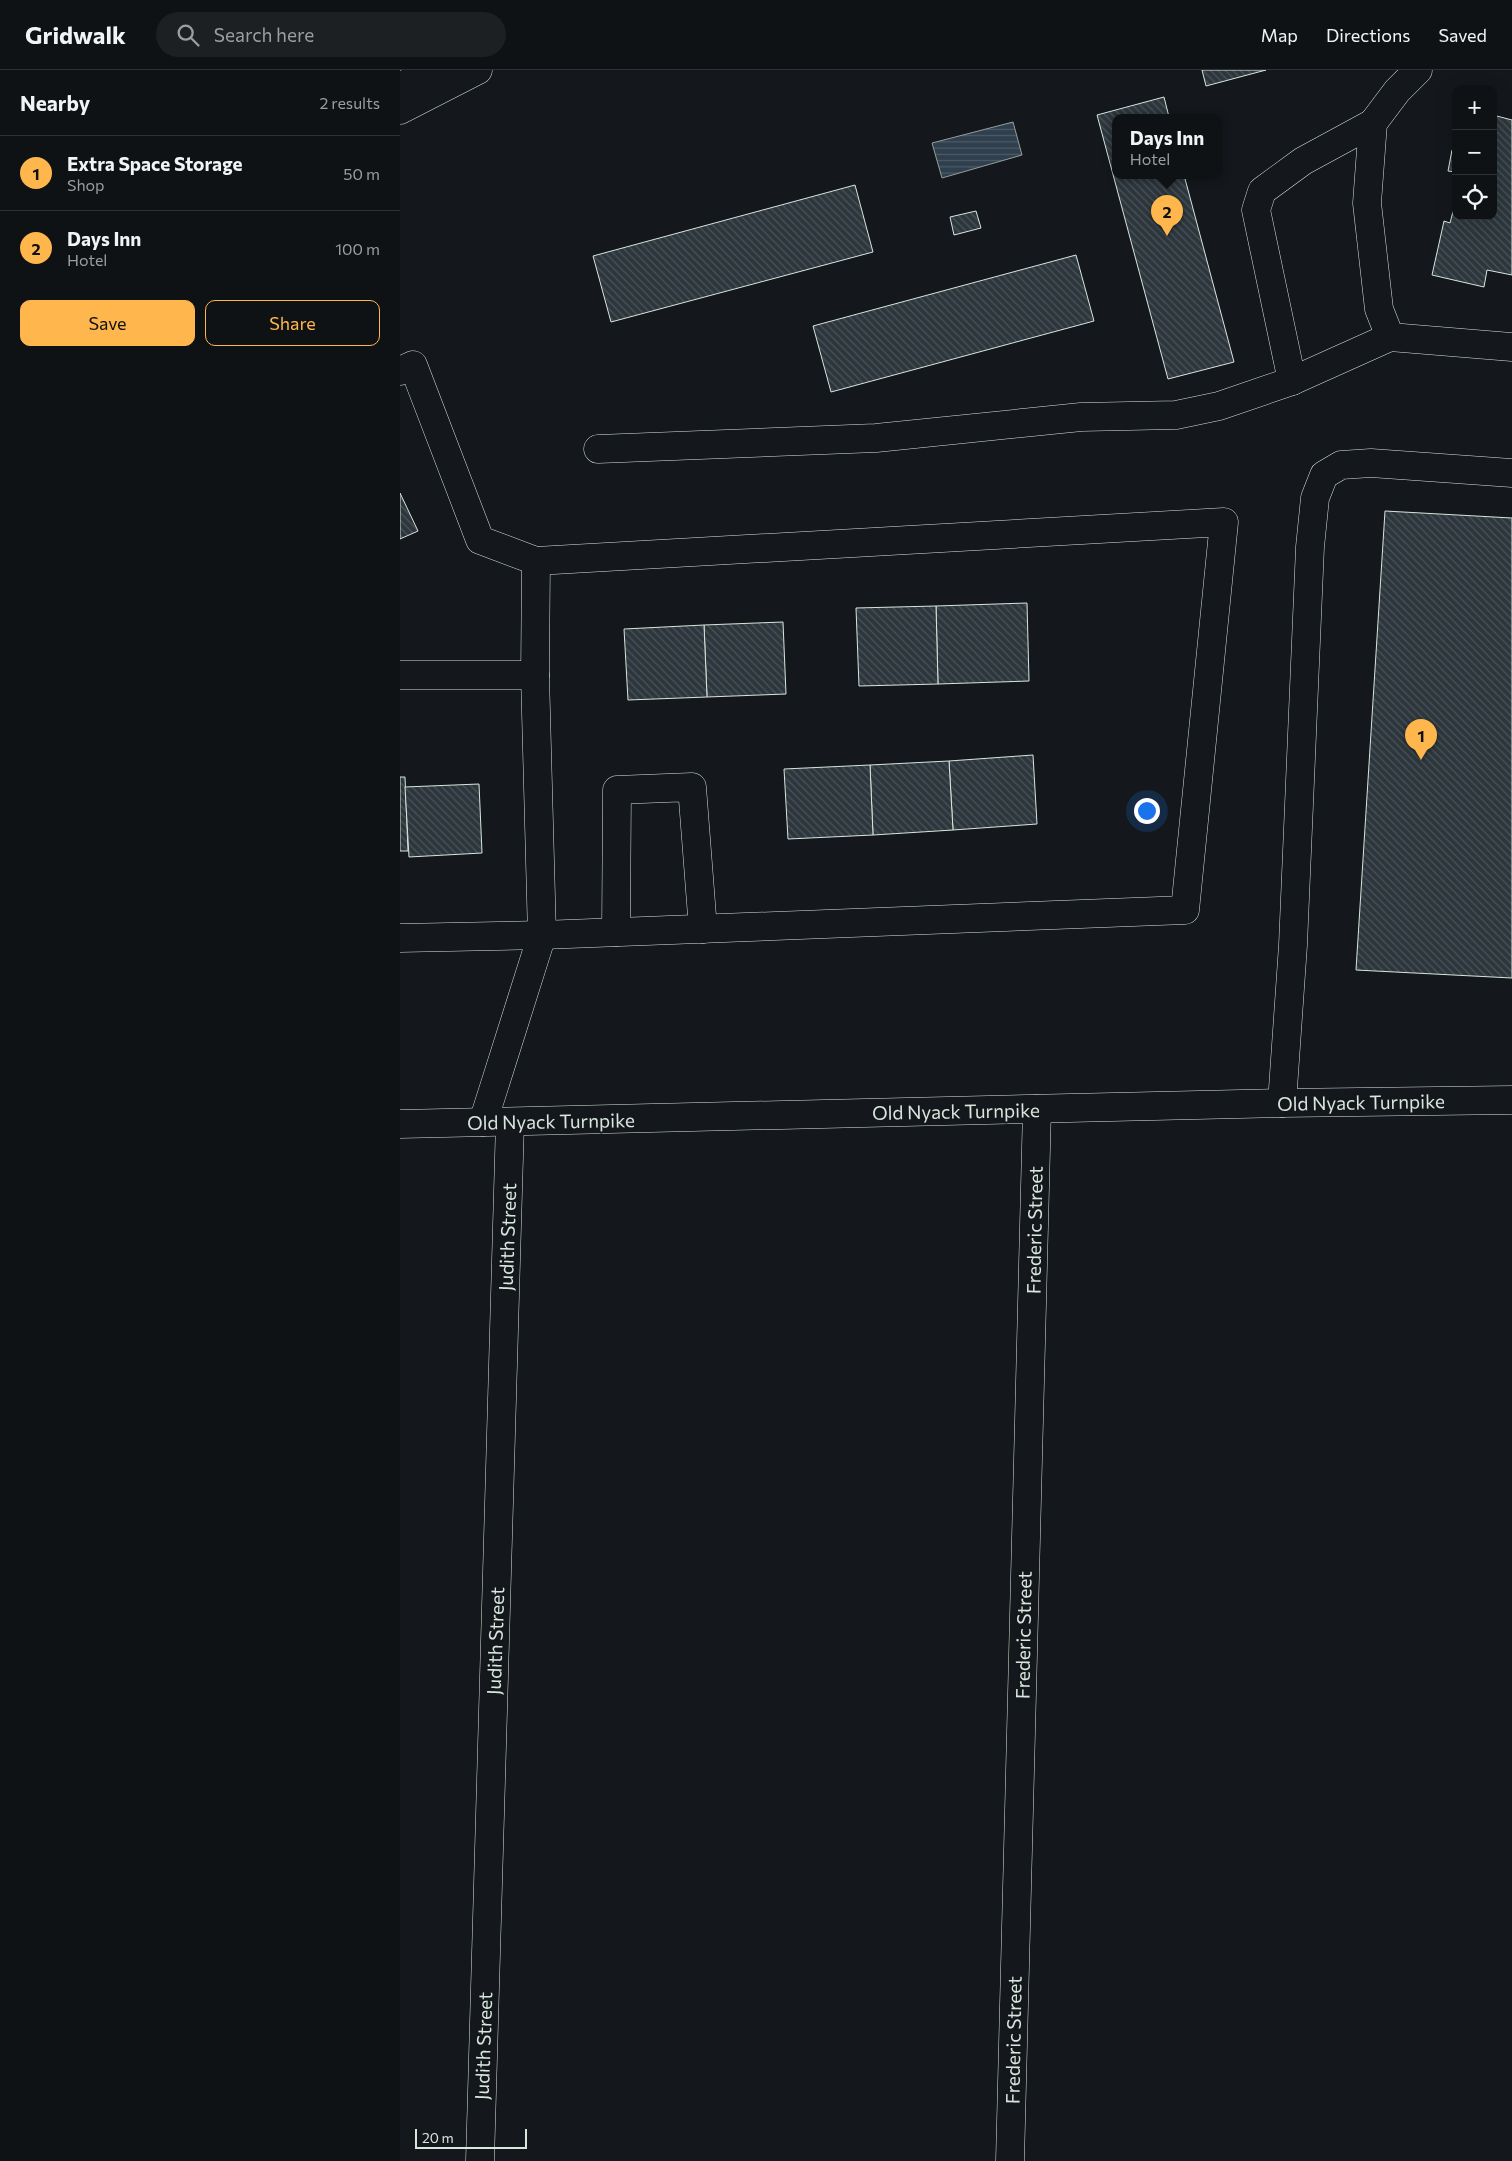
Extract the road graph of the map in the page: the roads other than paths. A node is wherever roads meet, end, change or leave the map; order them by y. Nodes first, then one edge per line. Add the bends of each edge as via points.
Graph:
1 (438, 70) edge
2 (478, 70) edge
3 (1414, 71) edge
4 (400, 86) edge
5 (400, 110) edge
6 (1373, 123) junction
7 (1390, 337) junction
8 (1512, 347) edge
9 (400, 371) edge
10 (1292, 381) junction
11 (598, 449) dead end
12 (1512, 473) edge
13 (536, 561) junction
14 (535, 675) junction
15 (400, 676) edge
16 (703, 929) junction
17 (616, 932) junction
18 (542, 935) junction
19 (400, 938) edge
20 (1512, 1100) edge
21 (1282, 1103) junction
22 (1037, 1109) junction
23 (483, 1122) junction
24 (510, 1122) junction
25 (400, 1124) edge
26 (480, 2161) edge
27 (1010, 2161) edge

1 - 4 main road
2 - 5 main road
3 - 6 main road
6 - 7 main road via 1367,203 1379,310
6 - 10 main road via 1303,161 1262,191 1256,210
7 - 8 main road
7 - 10 main road
9 - 13 main road via 413,365 480,540
10 - 11 main road via 1219,406 1176,415 1081,417 876,438
12 - 21 main road via 1341,465 1324,475 1315,498 1310,547 1294,945
13 - 14 main road
13 - 16 main road via 1224,522 1185,910
14 - 15 main road
14 - 18 main road
16 - 17 main road
16 - 17 main road via 692,787 617,790
17 - 18 main road
18 - 19 main road
18 - 23 main road
20 - 21 main road, Old Nyack Turnpike
21 - 22 main road, Old Nyack Turnpike
22 - 24 main road, Old Nyack Turnpike
22 - 27 main road, Frederic Street
23 - 24 main road, Old Nyack Turnpike
23 - 25 main road, Old Nyack Turnpike
24 - 26 main road, Judith Street

